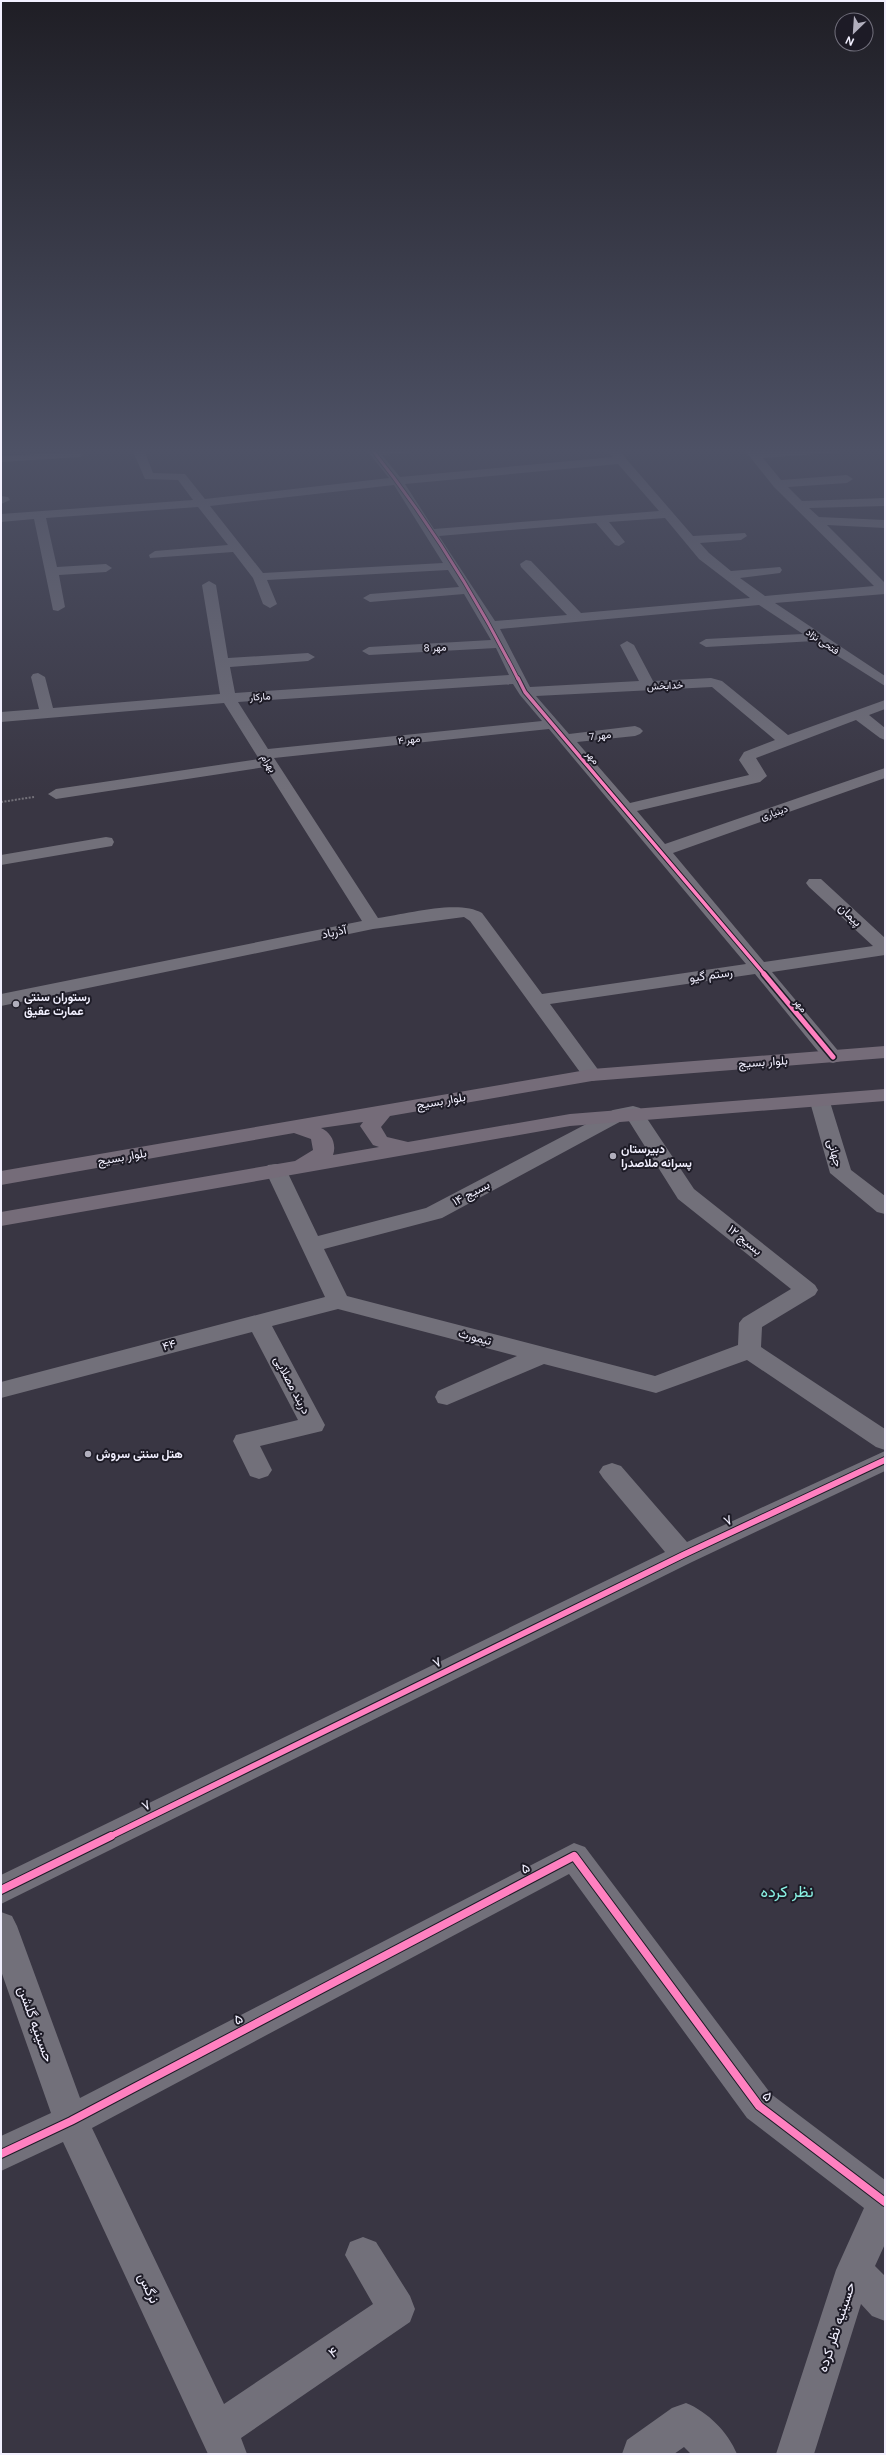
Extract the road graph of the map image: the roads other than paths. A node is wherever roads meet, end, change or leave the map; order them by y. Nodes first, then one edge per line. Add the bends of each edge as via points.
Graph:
1 (50, 562) edge
2 (247, 562) edge
3 (450, 562) edge
4 (711, 562) edge
5 (856, 562) edge
6 (526, 564) dead end
7 (453, 566) junction
8 (106, 568) dead end
9 (775, 570) dead end
10 (52, 571) junction
11 (728, 575) junction
12 (259, 577) junction
13 (209, 584) dead end
14 (885, 589) edge
15 (469, 590) junction
16 (370, 598) dead end
17 (761, 600) junction
18 (270, 604) dead end
19 (58, 607) dead end
20 (577, 618) junction
21 (492, 626) junction
22 (818, 637) junction
23 (706, 643) dead end
24 (501, 644) junction
25 (627, 645) dead end
26 (369, 651) dead end
27 (308, 657) dead end
28 (222, 663) junction
29 (38, 677) dead end
30 (885, 682) edge
31 (522, 685) junction
32 (649, 686) junction
33 (228, 698) junction
34 (885, 704) edge
35 (47, 713) junction
36 (858, 714) junction
37 (1, 716) edge
38 (553, 724) junction
39 (635, 731) dead end
40 (885, 735) edge
41 (566, 739) junction
42 (785, 740) junction
43 (267, 758) junction
44 (885, 773) edge
45 (56, 794) road end
46 (626, 809) junction
47 (106, 842) dead end
48 (662, 851) junction
49 (1, 860) edge
50 (815, 883) dead end
51 (373, 924) junction
52 (885, 949) edge
53 (758, 968) junction
54 (1, 1000) edge
55 (538, 1000) junction
56 (885, 1052) edge
57 (833, 1057) junction
58 (592, 1075) junction
59 (885, 1095) edge
60 (820, 1102) junction
61 (384, 1111) junction
62 (627, 1113) junction
63 (294, 1127) junction
64 (406, 1148) junction
65 (300, 1166) junction
66 (276, 1170) junction
67 (1, 1178) edge
68 (885, 1207) edge
69 (1, 1219) edge
70 (311, 1246) junction
71 (338, 1301) junction
72 (258, 1321) junction
73 (749, 1350) junction
74 (542, 1354) junction
75 (1, 1390) edge
76 (447, 1397) dead end
77 (885, 1441) edge
78 (885, 1460) edge
79 (259, 1470) dead end
80 (612, 1472) dead end
81 (683, 1555) junction
82 (1, 1890) edge
83 (1, 1926) edge
84 (71, 2121) junction
85 (1, 2154) edge
86 (885, 2203) edge
87 (363, 2256) dead end
88 (854, 2270) junction
89 (885, 2303) edge
90 (223, 2442) edge
91 (641, 2454) edge
92 (718, 2454) edge
93 (795, 2454) edge

1 - 10 street
2 - 12 street
3 - 7 street, مهر
4 - 11 street, فتحی نژاد
5 - 14 street
6 - 20 street
7 - 12 street
7 - 15 street, مهر
8 - 10 street
9 - 11 street
10 - 19 street
11 - 17 street, فتحی نژاد
12 - 18 street
13 - 28 street, بهرام
14 - 17 street
15 - 16 street
15 - 21 street, مهر
17 - 20 street
17 - 22 street, فتحی نژاد
20 - 21 street
21 - 24 street, مهر
22 - 23 street
22 - 30 street, فتحی نژاد
24 - 26 street, مهر 8
24 - 31 street, مهر
25 - 32 street
27 - 28 street
28 - 33 street, بهرام
29 - 35 street
31 - 32 street, خدابخش
31 - 33 street, مارکار
31 - 38 street, مهر
32 - 42 street, خدابخش via 717,684
33 - 35 street, مارکار
33 - 43 street, بهرام
34 - 36 street
35 - 37 street, مارکار
36 - 40 street
36 - 42 street
38 - 41 street, مهر
38 - 43 street, مهر ۴
39 - 41 street, مهر 7
41 - 46 street, مهر
42 - 46 street via 747,757 759,776 754,779
43 - 45 street, مهر ۴
43 - 51 street, بهرام
44 - 48 street, دینیاری
46 - 48 street, مهر
47 - 49 street
48 - 53 street, مهر
50 - 52 street, پیمان
51 - 54 street, آذرباد
51 - 55 street, آذرباد via 468,912 476,917
52 - 53 street, رستم گیو
53 - 55 street, رستم گیو
53 - 57 street, مهر
55 - 58 street, آذرباد
56 - 57 main road, بلوار بسیج
57 - 58 main road, بلوار بسیج
58 - 61 main road, بلوار بسیج
59 - 60 main road
60 - 62 main road
60 - 68 street, جهانی via 841,1173
61 - 63 main road, بلوار بسیج
61 - 64 main road via 370,1126 380,1142
62 - 64 main road
62 - 70 street, بسیج ۱۴ via 434,1213
62 - 73 street, بسیج ۱۲ via 686,1194 807,1290 751,1324
63 - 65 main road via 321,1135 324,1153
63 - 67 main road, بلوار بسیج
64 - 65 main road
65 - 66 main road
66 - 69 main road
66 - 70 street
70 - 71 street
71 - 72 street, ۴۴
71 - 74 street, تیمورث
72 - 75 street, ۴۴
72 - 79 street, دربند مصلایی via 312,1425 245,1442
73 - 74 street, تیمورث via 656,1385
73 - 77 street
74 - 76 street
78 - 81 street, ۷
80 - 81 street
81 - 82 street, ۷
83 - 84 street, حسینیه گلشن
84 - 85 street
84 - 86 street, ۵ via 574,1856 759,2106
84 - 90 street, نرگس
86 - 88 street, حسینیه نظر کرده
87 - 90 street, ۴ via 397,2309
88 - 89 street
88 - 93 street, حسینیه نظر کرده
91 - 92 street via 686,2422

